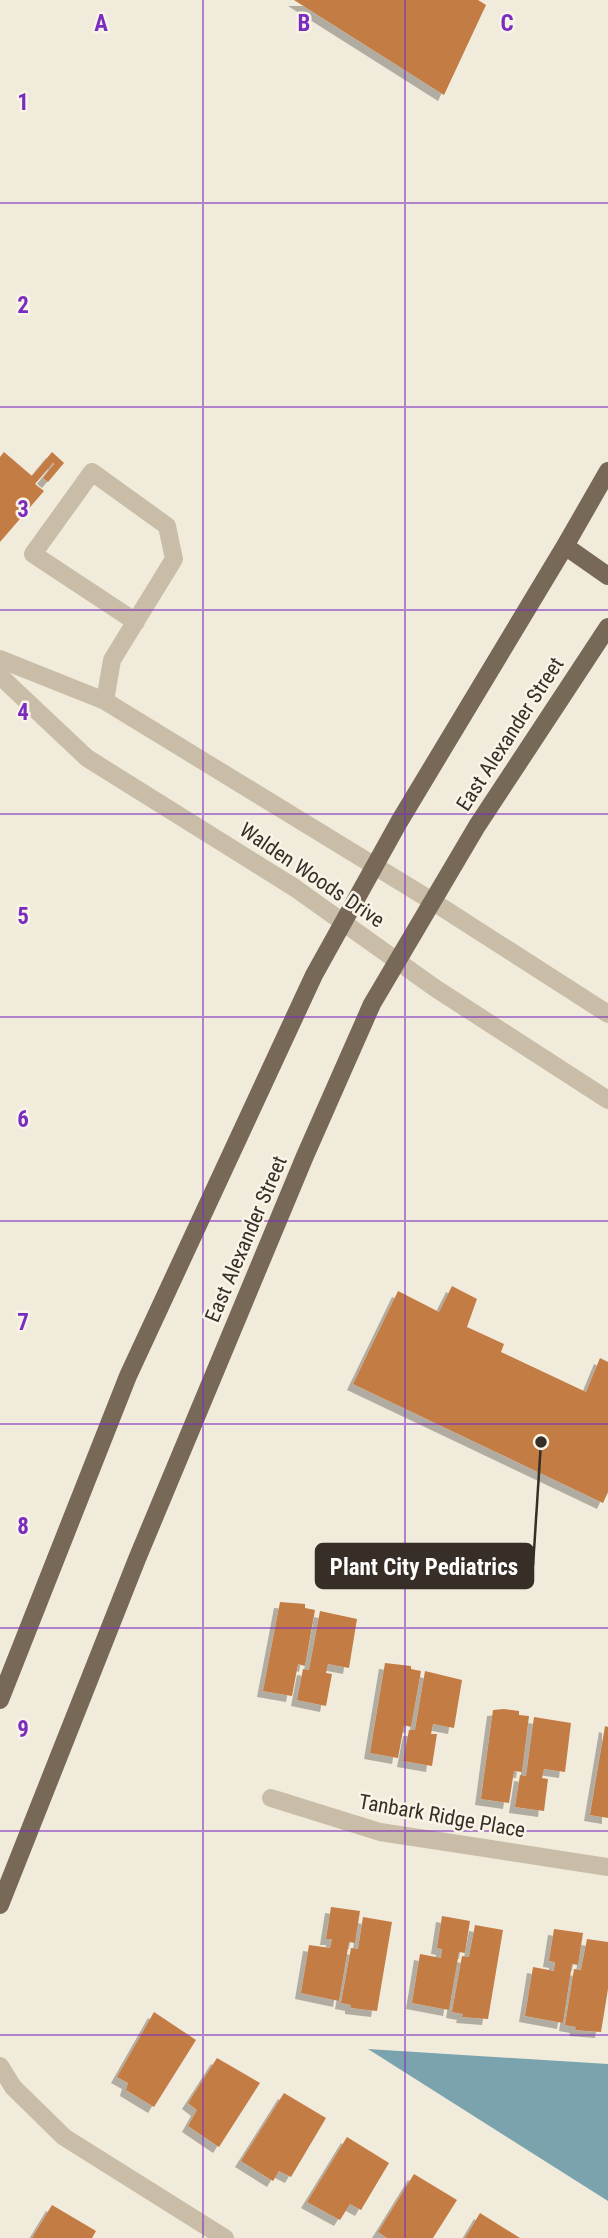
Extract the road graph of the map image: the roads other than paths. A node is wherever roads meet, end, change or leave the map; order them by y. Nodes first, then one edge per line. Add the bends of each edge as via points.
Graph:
1 (608, 471) edge
2 (565, 546) junction
3 (608, 576) edge
4 (136, 622) junction
5 (608, 627) edge
6 (0, 659) edge
7 (0, 677) edge
8 (105, 701) junction
9 (374, 866) junction
10 (432, 901) junction
11 (343, 923) junction
12 (398, 961) junction
13 (608, 1014) edge
14 (608, 1100) edge
15 (0, 1700) edge
16 (271, 1798) dead end
17 (608, 1867) edge
18 (0, 1905) edge
19 (0, 2066) edge
20 (225, 2238) edge

1 - 2 main road
2 - 3 main road
2 - 9 main road
4 - 4 street via 174,559 167,526 92,472 33,554
4 - 8 street via 112,660
5 - 10 main road, East Alexander Street
6 - 8 street, Walden Woods Drive
7 - 11 street, Walden Woods Drive via 87,758
8 - 9 street, Walden Woods Drive
9 - 10 street, Walden Woods Drive
9 - 11 main road
10 - 12 main road, East Alexander Street
10 - 13 street, Walden Woods Drive
11 - 12 street, Walden Woods Drive
11 - 15 main road via 314,975 128,1376
12 - 14 street, Walden Woods Drive
12 - 18 main road, East Alexander Street via 372,1004 300,1169 137,1559
16 - 17 street, Tanbark Ridge Place via 380,1832
19 - 20 street via 13,2087 64,2137

